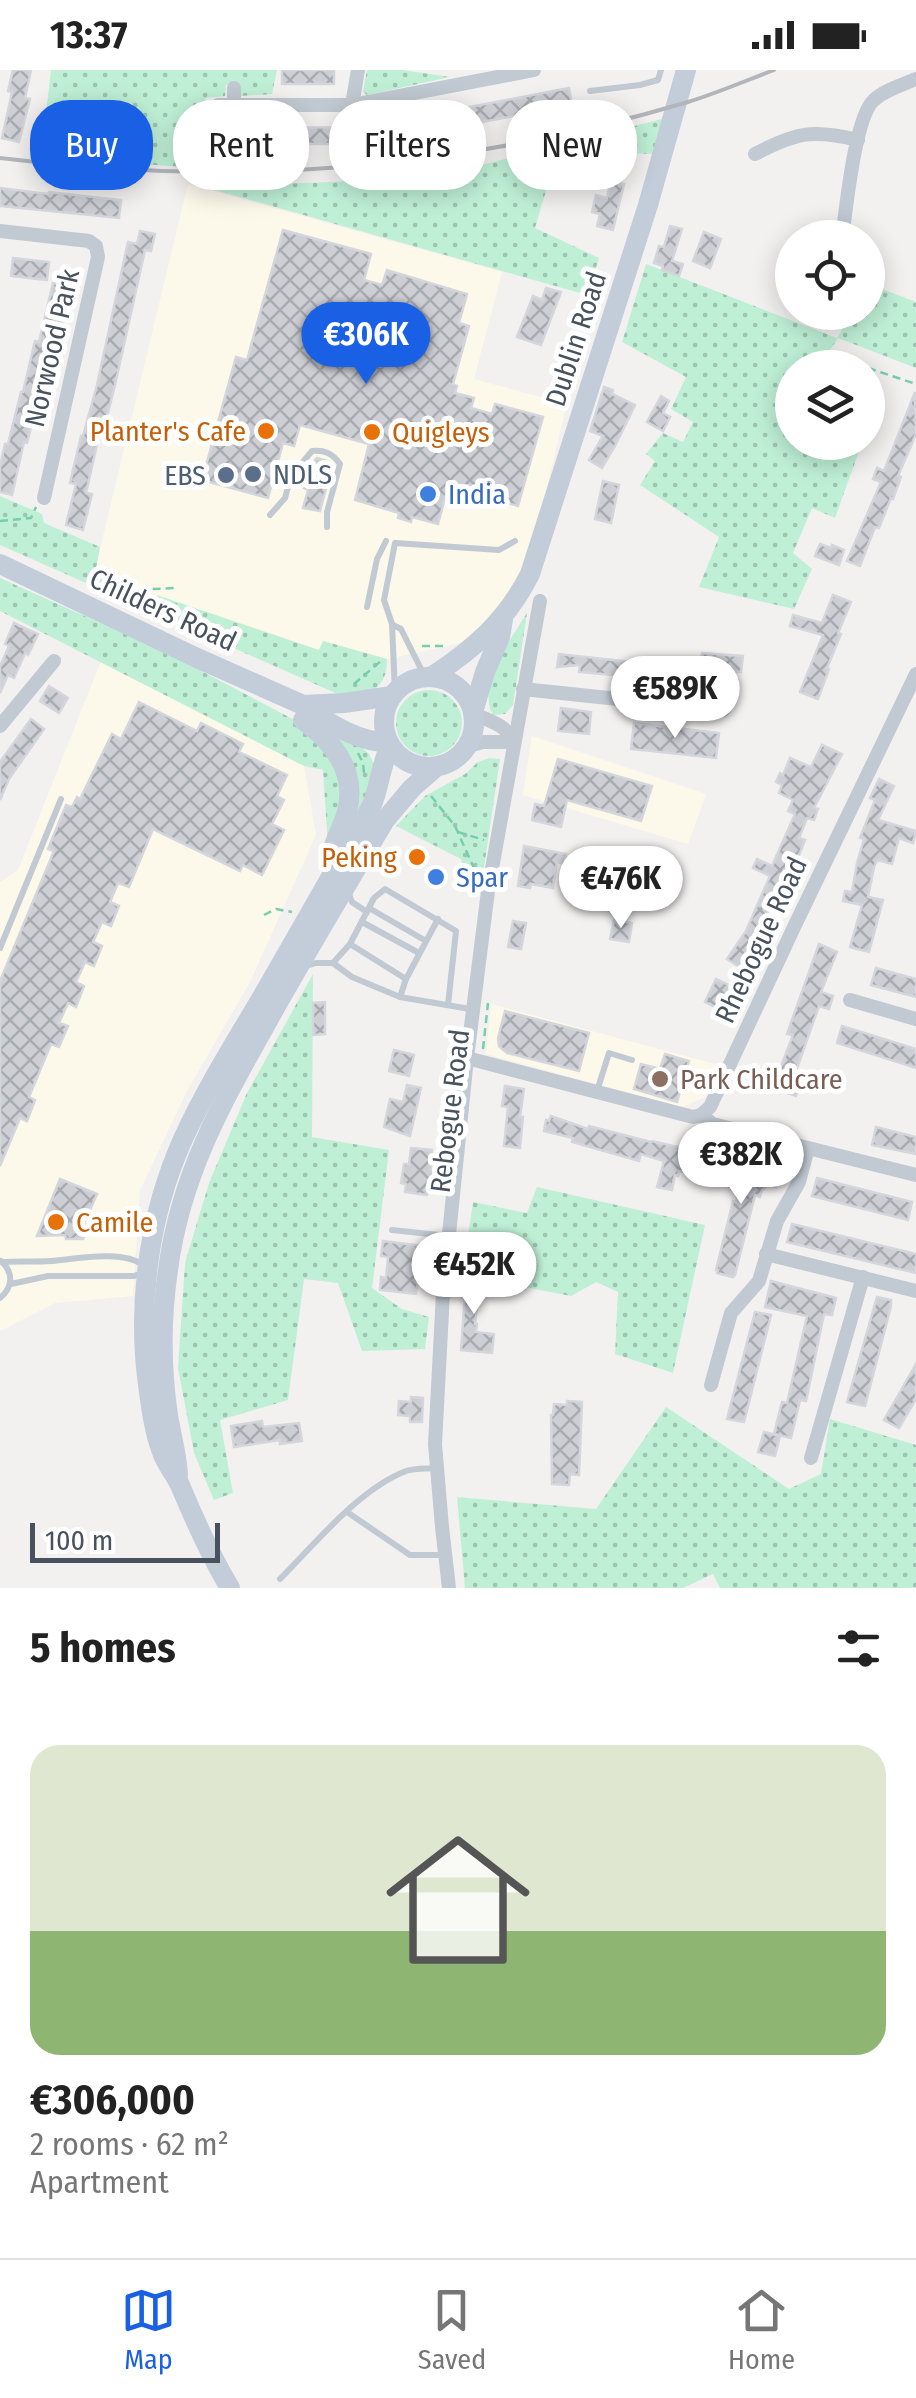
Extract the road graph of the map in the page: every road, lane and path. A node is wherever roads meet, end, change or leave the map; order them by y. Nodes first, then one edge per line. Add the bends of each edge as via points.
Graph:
1 (358, 70) edge
2 (534, 70) edge
3 (661, 70) edge
4 (686, 70) edge
5 (478, 75) edge
6 (916, 79) edge
7 (234, 88) dead end
8 (590, 91) dead end
9 (353, 100) edge
10 (373, 100) edge
11 (329, 105) edge
12 (858, 140) junction
13 (755, 154) dead end
14 (845, 220) edge
15 (0, 231) edge
16 (885, 374) edge
17 (916, 384) edge
18 (44, 498) joint
19 (270, 515) dead end
20 (0, 521) edge
21 (327, 527) dead end
22 (386, 541) dead end
23 (515, 541) dead end
24 (0, 564) edge
25 (175, 588) dead end
26 (99, 594) dead end
27 (540, 601) dead end
28 (366, 607) dead end
29 (503, 619) junction
30 (392, 624) junction
31 (451, 646) dead end
32 (415, 648) dead end
33 (388, 656) dead end
34 (54, 660) dead end
35 (916, 674) edge
36 (428, 677) junction
37 (523, 689) junction
38 (344, 692) dead end
39 (393, 694) junction
40 (295, 702) junction
41 (723, 710) dead end
42 (474, 713) junction
43 (0, 726) edge
44 (513, 742) junction
45 (389, 745) junction
46 (468, 746) junction
47 (436, 768) junction
48 (412, 788) junction
49 (62, 799) dead end
50 (457, 831) junction
51 (496, 844) junction
52 (353, 874) junction
53 (331, 876) junction
54 (488, 891) junction
55 (368, 910) junction
56 (264, 916) dead end
57 (308, 916) junction
58 (438, 919) junction
59 (362, 922) junction
60 (426, 940) junction
61 (350, 944) junction
62 (0, 948) edge
63 (420, 953) junction
64 (334, 963) junction
65 (297, 969) junction
66 (406, 979) junction
67 (489, 994) dead end
68 (400, 997) junction
69 (850, 1000) dead end
70 (448, 1005) junction
71 (473, 1009) junction
72 (916, 1019) edge
73 (474, 1060) junction
74 (632, 1060) dead end
75 (596, 1092) junction
76 (701, 1115) junction
77 (808, 1148) junction
78 (916, 1176) edge
79 (392, 1230) dead end
80 (449, 1236) junction
81 (766, 1254) junction
82 (2, 1262) edge
83 (148, 1270) junction
84 (863, 1277) junction
85 (11, 1284) junction
86 (916, 1291) edge
87 (0, 1298) edge
88 (711, 1386) dead end
89 (811, 1458) dead end
90 (437, 1468) junction
91 (178, 1481) junction
92 (347, 1512) junction
93 (445, 1555) junction
94 (280, 1579) dead end
95 (230, 1588) edge
96 (449, 1588) edge

1 - 9 street
2 - 5 street
3 - 8 lane via 658,80
4 - 29 main road, Dublin Road via 540,546
5 - 10 street
6 - 12 street via 871,102
7 - 11 street via 226,106
12 - 13 street via 814,132
12 - 14 street
15 - 18 street, Norwood Park via 90,241 98,256
16 - 17 path
18 - 20 path via 31,518
19 - 21 lane via 303,461 323,450 340,464
22 - 28 lane
23 - 30 lane via 500,550 395,543 384,600
24 - 40 main road, Childers Road
25 - 26 path
27 - 37 street, Rebogue Road
29 - 36 main road
29 - 42 main road
30 - 36 lane
30 - 39 lane
31 - 32 path
33 - 38 path
34 - 43 street
35 - 76 street, Rhebogue Road
36 - 39 main road
36 - 42 main road via 462,691
37 - 41 street
37 - 44 street, Rebogue Road
39 - 40 main road, Childers Road
39 - 45 main road via 385,711
40 - 45 main road, Childers Road
40 - 53 main road via 298,716 322,733 346,768 348,811 330,856
42 - 44 street via 510,733
42 - 46 main road
44 - 46 street
44 - 51 street, Rebogue Road
45 - 47 main road via 410,764
45 - 53 main road via 371,807
46 - 47 main road
47 - 48 main road
48 - 50 path via 421,797 428,792
48 - 52 main road
49 - 62 lane
50 - 51 path
50 - 54 path
51 - 54 street, Rebogue Road
52 - 55 lane via 352,902
52 - 65 main road
53 - 57 main road
54 - 71 street, Rebogue Road
55 - 58 lane via 385,889
55 - 59 lane
55 - 60 lane
56 - 57 path via 276,910
57 - 83 main road via 183,1140 159,1207
58 - 60 lane
58 - 70 lane via 456,931
59 - 61 lane
59 - 63 lane
60 - 63 lane
61 - 64 lane
61 - 66 lane
63 - 66 lane
64 - 65 lane
64 - 68 lane
65 - 91 main road via 202,1145 172,1246 163,1364
66 - 68 lane
67 - 73 path, Rebogue Road
68 - 70 lane
69 - 72 street
70 - 71 lane
71 - 73 street, Rebogue Road
73 - 75 street
73 - 80 street, Rebogue Road
74 - 75 lane via 609,1053
75 - 76 street
76 - 77 street
77 - 78 street
77 - 81 street
79 - 80 lane
80 - 90 street, Rebogue Road
81 - 84 street
81 - 88 street via 759,1281 730,1313
82 - 83 lane via 135,1259
82 - 85 lane
83 - 85 lane
83 - 91 main road via 144,1352 151,1409 162,1454
84 - 86 street
84 - 89 street
85 - 87 lane
90 - 92 lane via 398,1475
90 - 93 street, Rebogue Road
91 - 95 main road
92 - 93 lane via 410,1555
92 - 94 lane
93 - 96 street, Rebogue Road

